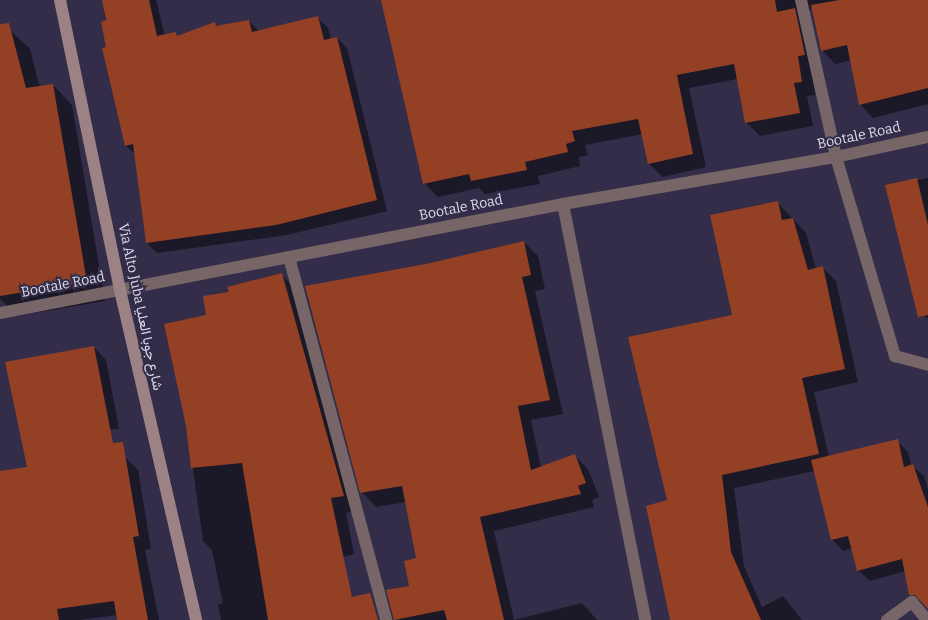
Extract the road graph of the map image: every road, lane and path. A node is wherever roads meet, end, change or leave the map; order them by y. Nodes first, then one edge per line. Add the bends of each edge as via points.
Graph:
1 (60, 0) edge
2 (801, 0) edge
3 (928, 137) edge
4 (836, 157) junction
5 (563, 204) junction
6 (289, 256) junction
7 (120, 290) junction
8 (0, 313) edge
9 (928, 365) edge
10 (196, 620) edge
11 (386, 620) edge
12 (645, 620) edge
13 (887, 620) edge
14 (927, 620) edge

1 - 7 street, Via Alto Juba شارع جوبا العليا
2 - 4 street
3 - 4 street, Bootale Road
4 - 5 street, Bootale Road
4 - 9 street via 895,356
5 - 6 street, Bootale Road
5 - 12 street
6 - 7 street, Bootale Road
6 - 11 street
7 - 8 street, Bootale Road
7 - 10 street, Via Alto Juba شارع جوبا العليا
13 - 14 street via 912,602

